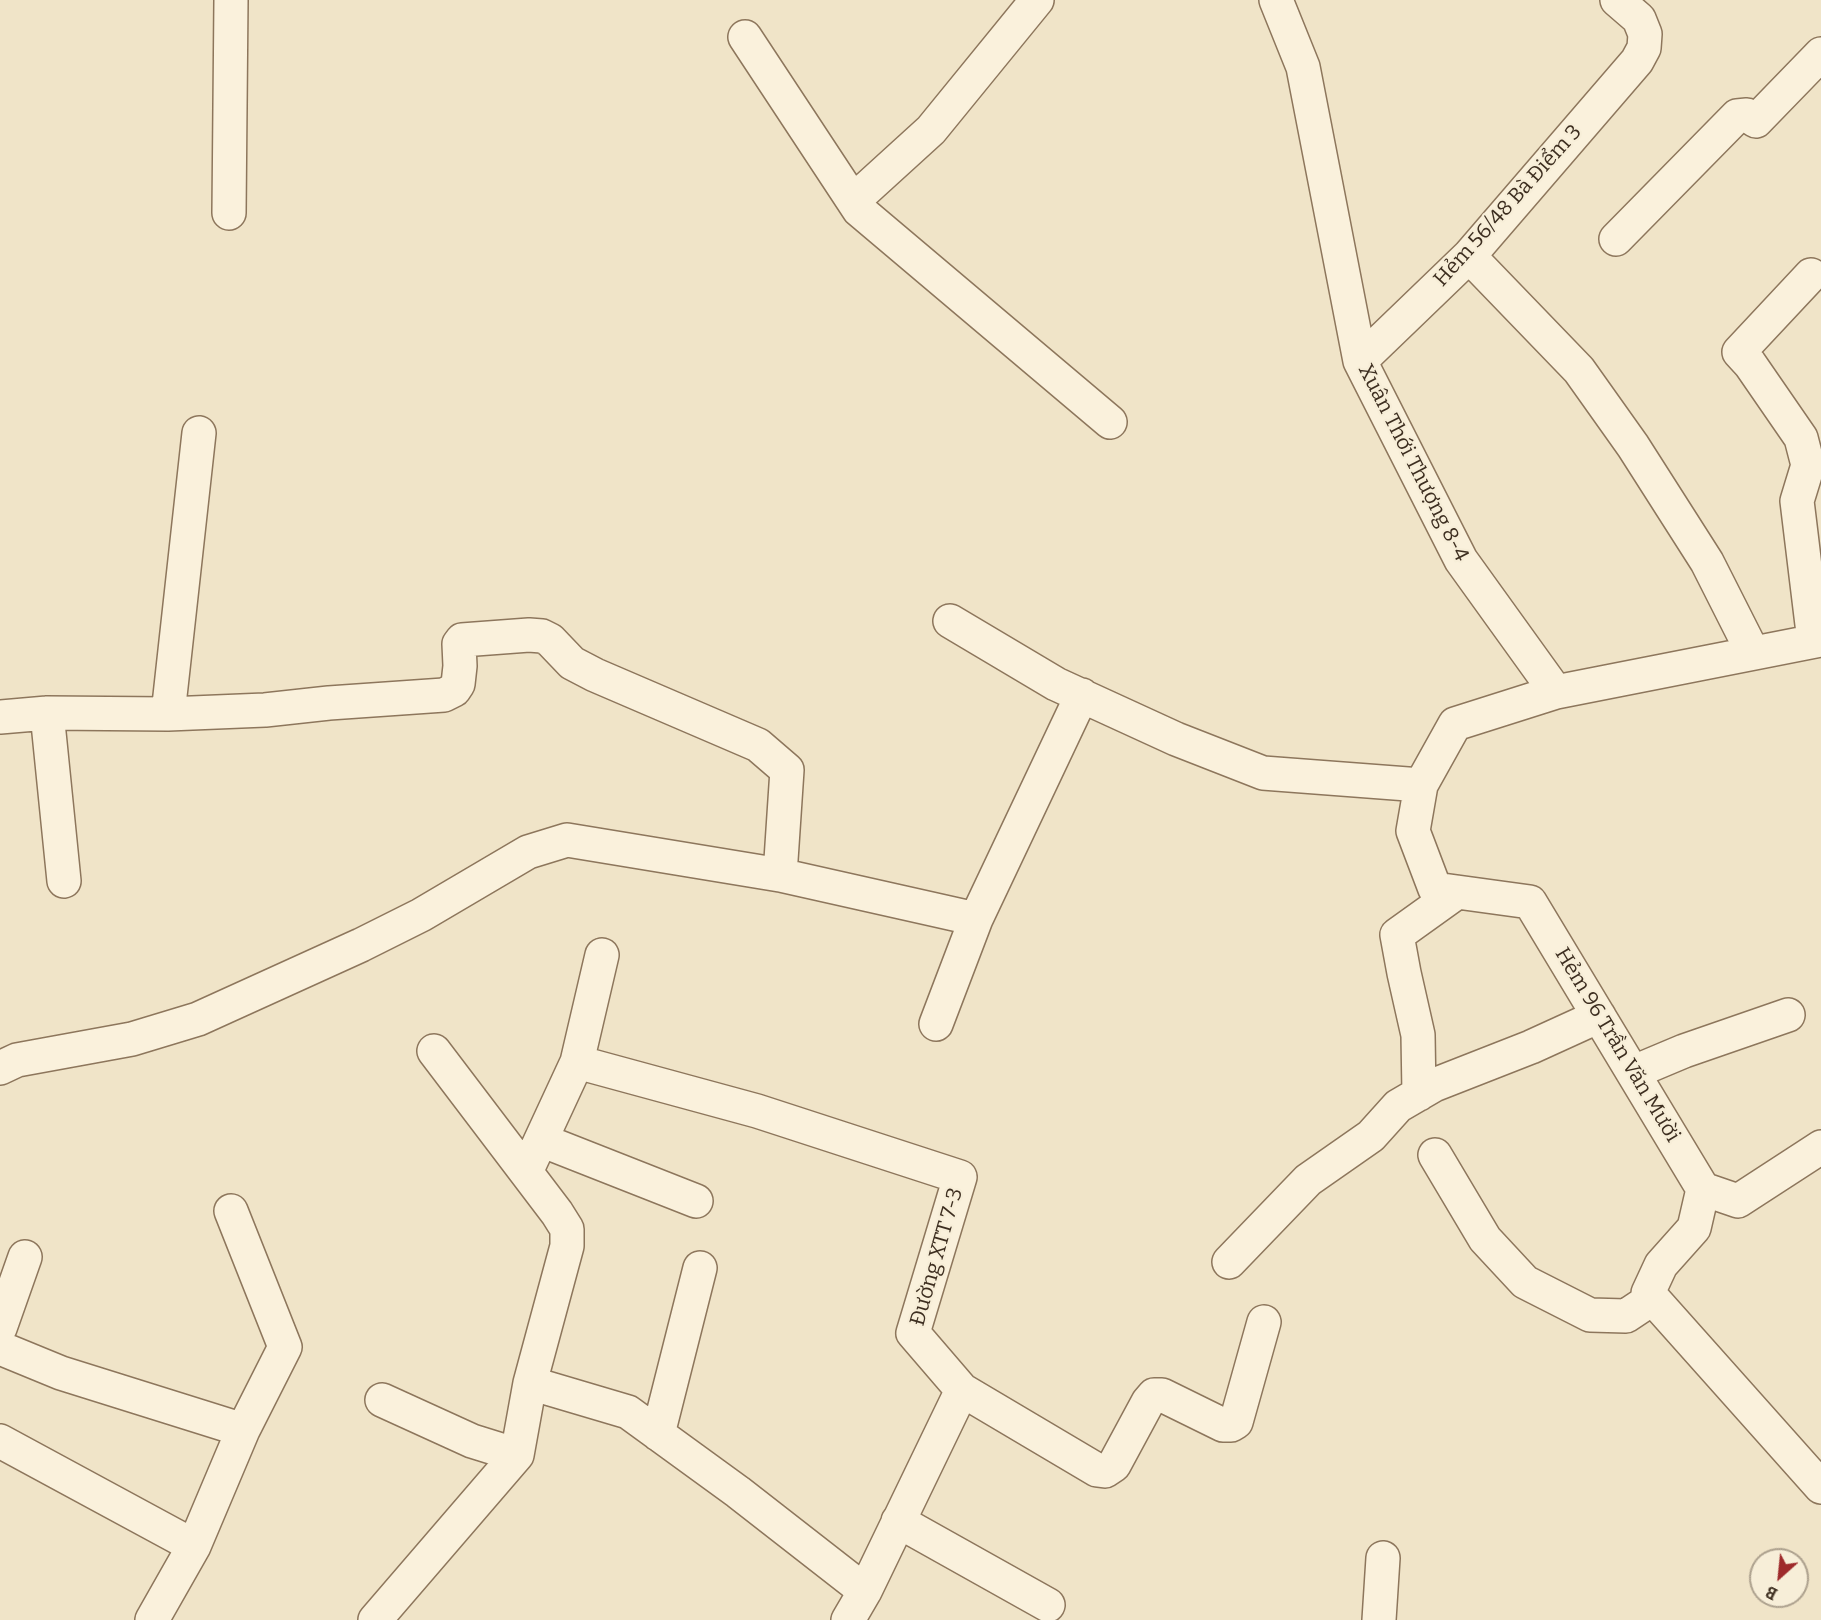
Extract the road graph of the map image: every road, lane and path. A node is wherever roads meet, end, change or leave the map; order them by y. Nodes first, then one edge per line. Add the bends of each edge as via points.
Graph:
1 (231, 0) edge
2 (1037, 0) edge
3 (1276, 0) edge
4 (1617, 0) edge
5 (745, 37) dead end
6 (1821, 54) edge
7 (853, 201) junction
8 (229, 213) dead end
9 (1616, 239) dead end
10 (1469, 256) junction
11 (1811, 275) dead end
12 (1360, 361) junction
13 (1110, 422) dead end
14 (200, 433) dead end
15 (950, 621) dead end
16 (1817, 641) edge
17 (1753, 653) junction
18 (1556, 692) junction
19 (1082, 695) junction
20 (47, 713) junction
21 (168, 714) junction
22 (0, 717) edge
23 (1421, 784) junction
24 (780, 875) junction
25 (64, 881) dead end
26 (1458, 892) junction
27 (976, 919) junction
28 (602, 955) dead end
29 (1788, 1015) dead end
30 (1599, 1016) junction
31 (936, 1023) dead end
32 (434, 1051) dead end
33 (577, 1062) junction
34 (0, 1068) edge
35 (1634, 1072) junction
36 (1419, 1094) junction
37 (541, 1140) junction
38 (1821, 1148) edge
39 (1435, 1155) dead end
40 (526, 1172) junction
41 (1703, 1189) junction
42 (696, 1200) dead end
43 (231, 1211) dead end
44 (25, 1257) dead end
45 (1229, 1262) dead end
46 (700, 1268) dead end
47 (1653, 1298) junction
48 (1264, 1322) dead end
49 (0, 1328) edge
50 (0, 1348) edge
51 (530, 1383) junction
52 (962, 1390) junction
53 (382, 1400) dead end
54 (243, 1430) junction
55 (658, 1434) junction
56 (0, 1441) edge
57 (517, 1455) junction
58 (1821, 1487) edge
59 (898, 1521) junction
60 (194, 1546) junction
61 (1383, 1558) dead end
62 (865, 1591) junction
63 (1048, 1605) dead end
64 (152, 1620) edge
65 (375, 1620) edge
66 (848, 1620) edge
67 (1378, 1620) edge

1 - 8 street
2 - 7 street via 931,130
3 - 12 street, Xuân Thới Thượng 8-4 via 1303,67
4 - 10 street, Hẻm 56/48 Bà Điểm 3 via 1640,19 1645,34 1644,48 1637,61
5 - 7 street
6 - 9 street via 1756,121 1747,115 1737,116
7 - 13 street via 868,218
10 - 12 street, Hẻm 56/48 Bà Điểm 3
10 - 17 street via 1579,370 1707,562
11 - 16 street via 1739,352 1802,438 1808,465 1797,501
12 - 18 street, Xuân Thới Thượng 8-4 via 1461,560
14 - 21 street
15 - 19 street via 1056,684
16 - 17 street
17 - 18 street
18 - 23 street via 1455,724
19 - 23 street via 1176,740 1263,773
19 - 27 street
20 - 21 street
20 - 22 street
20 - 25 street
21 - 24 street via 444,695 458,684 462,640 542,636 572,663 758,745 787,770
23 - 26 street via 1413,831 1435,889
24 - 27 street
24 - 34 street via 567,840 550,844 528,852 361,945 198,1019 132,1039 17,1060
26 - 30 street, Hẻm 96 Trần Văn Mười via 1530,902
26 - 36 street via 1397,935 1418,1035
27 - 31 street
28 - 33 street
29 - 35 street
30 - 35 street, Hẻm 96 Trần Văn Mười
30 - 36 street
32 - 40 street
33 - 37 street
33 - 52 street, Đường XTT 7-3 via 757,1111 960,1177 913,1333
35 - 41 street, Hẻm 96 Trần Văn Mười
36 - 45 street via 1398,1106 1371,1136 1308,1180
37 - 40 street
37 - 42 street
38 - 41 street via 1737,1201
39 - 47 street via 1485,1239 1525,1281 1590,1315 1626,1316
40 - 51 street via 567,1229 567,1246
41 - 47 street via 1694,1228 1661,1265 1648,1293
43 - 54 street via 285,1347
44 - 49 street
46 - 55 street
47 - 58 street
48 - 52 street via 1236,1422 1223,1425 1162,1395 1154,1395 1114,1465 1105,1471 1097,1470
50 - 54 street via 61,1373
51 - 55 street via 628,1412
51 - 57 street
52 - 59 street
53 - 57 street via 472,1441
54 - 60 street
55 - 62 street
56 - 60 street
57 - 65 street
59 - 62 street
59 - 63 street
60 - 64 street
61 - 67 street
62 - 66 street

